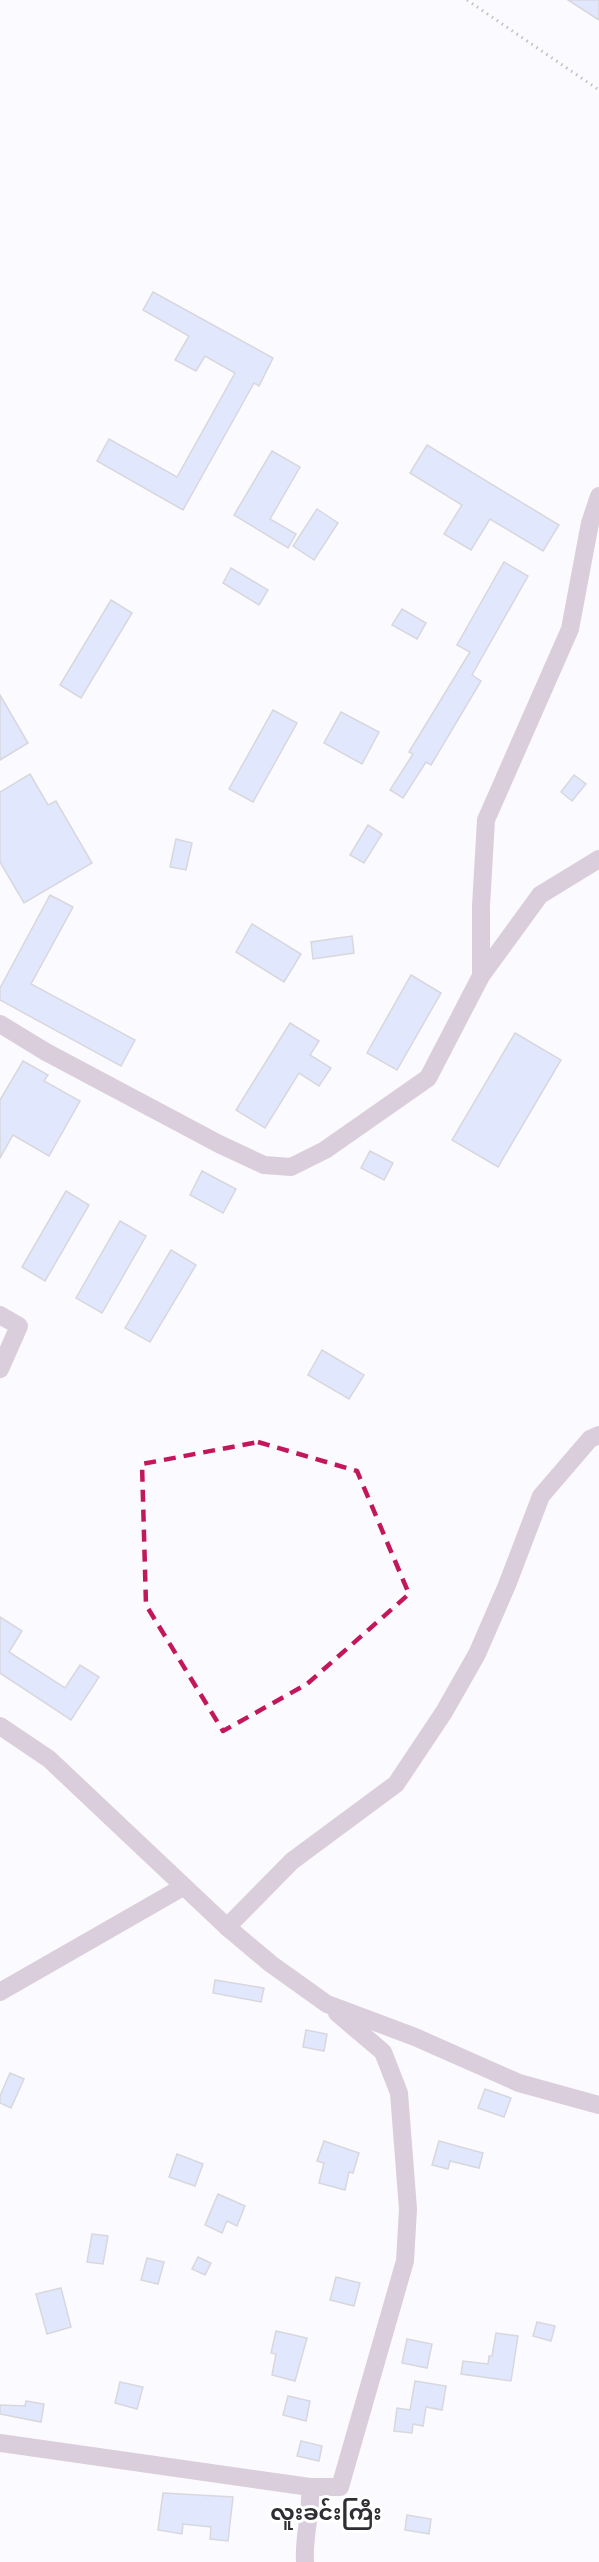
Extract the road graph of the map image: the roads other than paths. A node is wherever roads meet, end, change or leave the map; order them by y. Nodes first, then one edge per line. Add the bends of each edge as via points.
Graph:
1 (599, 496) edge
2 (599, 859) edge
3 (481, 976) junction
4 (0, 1024) edge
5 (0, 1315) edge
6 (0, 1369) edge
7 (599, 1435) edge
8 (0, 1726) edge
9 (183, 1887) junction
10 (227, 1927) junction
11 (0, 1992) edge
12 (327, 2004) junction
13 (599, 2105) edge
14 (0, 2443) edge
15 (310, 2487) junction
16 (305, 2562) edge

1 - 3 street via 590,523 570,629 486,819
2 - 3 street via 540,895
3 - 4 street via 429,1078 325,1150 291,1167 264,1165 219,1144
5 - 6 street via 19,1326
7 - 10 street via 590,1439 541,1496 477,1654 396,1784 292,1861
8 - 9 street via 49,1759
9 - 10 street
9 - 11 street
10 - 12 street
12 - 13 street via 519,2083
12 - 15 street via 383,2052 399,2093 408,2209 405,2262 340,2487
14 - 15 street
15 - 16 street

